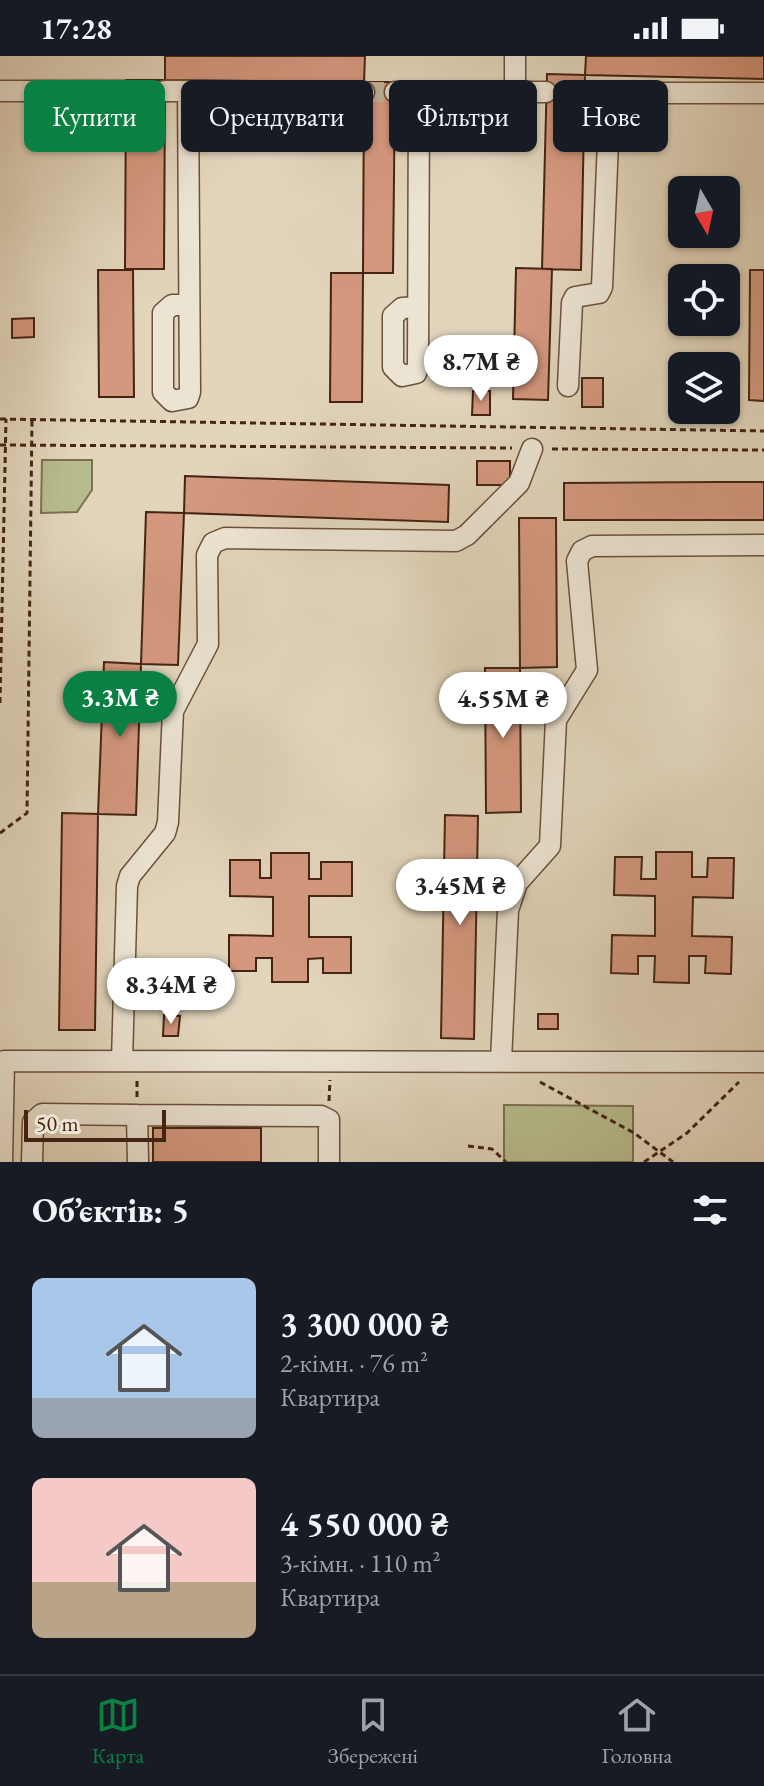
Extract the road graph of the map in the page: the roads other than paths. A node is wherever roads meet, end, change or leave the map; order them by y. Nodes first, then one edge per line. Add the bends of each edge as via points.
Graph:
1 (515, 56) edge
2 (515, 80) edge
3 (0, 91) edge
4 (24, 91) edge
5 (165, 91) tunnel mouth
6 (181, 91) edge
7 (537, 92) edge
8 (546, 92) tunnel mouth
9 (668, 93) edge
10 (764, 93) edge
11 (188, 152) edge
12 (419, 152) edge
13 (608, 152) edge
14 (187, 305) dead end
15 (418, 307) dead end
16 (568, 386) dead end
17 (532, 449) road end
18 (764, 545) edge
19 (2, 1059) edge
20 (129, 1061) junction
21 (501, 1061) junction
22 (764, 1062) edge
23 (137, 1115) junction
24 (2, 1162) edge
25 (32, 1162) edge
26 (138, 1162) edge
27 (329, 1162) edge

1 - 2 lane
3 - 4 lane
5 - 6 lane
7 - 8 lane
9 - 10 lane
11 - 14 lane
12 - 15 lane
13 - 16 lane via 602,287 572,303
17 - 20 lane via 519,483 456,541 225,538 213,543 207,555 206,654 173,711 165,833 127,886
18 - 21 lane via 592,546 582,551 577,561 587,670 556,720 550,846 517,883 508,910
19 - 20 lane
19 - 24 lane
20 - 21 lane
21 - 22 lane
23 - 25 lane via 35,1116
23 - 26 lane
23 - 27 lane via 321,1116 329,1120

